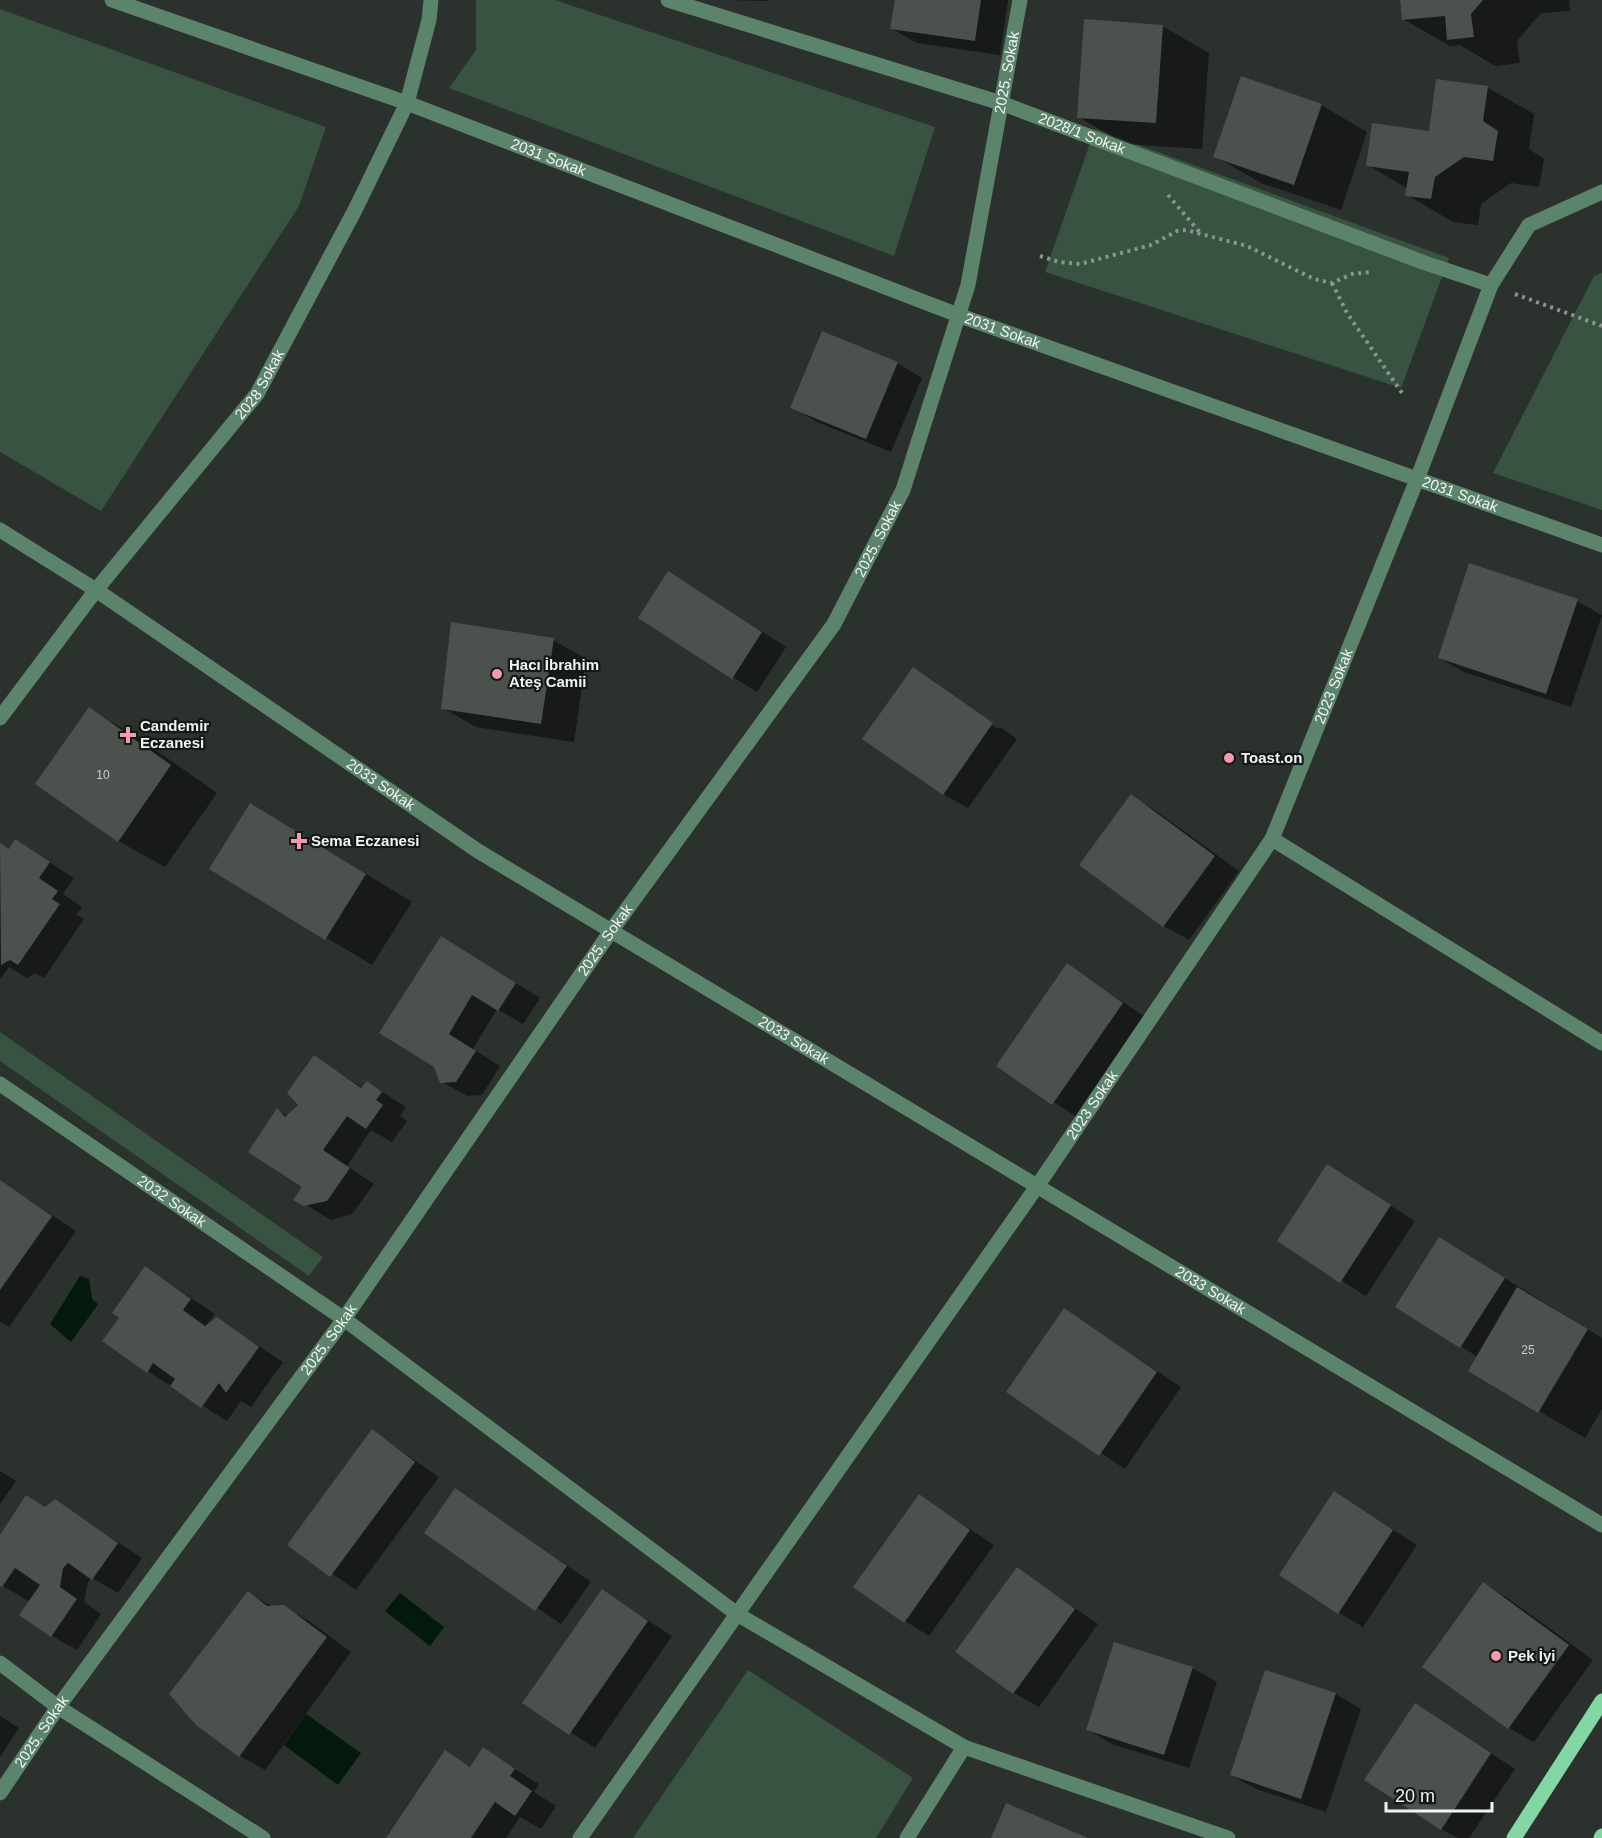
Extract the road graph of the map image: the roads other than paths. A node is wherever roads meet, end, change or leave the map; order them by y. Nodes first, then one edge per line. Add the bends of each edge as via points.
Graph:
1 (112, 0) edge
2 (431, 0) edge
3 (668, 0) edge
4 (1020, 0) edge
5 (407, 103) junction
6 (1001, 103) junction
7 (1602, 192) edge
8 (1491, 285) junction
9 (958, 315) junction
10 (1418, 477) junction
11 (0, 530) edge
12 (1602, 545) edge
13 (96, 590) junction
14 (0, 718) edge
15 (1272, 839) junction
16 (611, 931) junction
17 (1602, 1043) edge
18 (0, 1084) edge
19 (1038, 1185) junction
20 (344, 1319) junction
21 (1602, 1525) edge
22 (737, 1614) junction
23 (0, 1663) edge
24 (1602, 1701) edge
25 (58, 1707) junction
26 (964, 1747) junction
27 (0, 1793) edge
28 (263, 1838) edge
29 (580, 1838) edge
30 (907, 1838) edge
31 (1228, 1838) edge
32 (1514, 1838) edge

1 - 5 street, 2031 Sokak
2 - 5 street, 2028 Sokak
3 - 6 street, 2028/1 Sokak
4 - 6 street, 2025. Sokak
5 - 9 street, 2031 Sokak
5 - 13 street, 2028 Sokak via 257,394
6 - 8 street, 2028/1 Sokak
6 - 9 street, 2025. Sokak via 968,285
7 - 8 street, 2023 Sokak via 1529,225
8 - 10 street, 2023 Sokak
9 - 10 street, 2031 Sokak
9 - 16 street, 2025. Sokak via 903,490 834,624
10 - 12 street, 2031 Sokak
10 - 15 street, 2023 Sokak
11 - 13 street, 2033 Sokak
13 - 14 street, 2028 Sokak
13 - 16 street, 2033 Sokak via 478,851
15 - 17 street
15 - 19 street, 2023 Sokak
16 - 19 street, 2033 Sokak
16 - 20 street, 2025. Sokak
18 - 20 street, 2032 Sokak
19 - 21 street, 2033 Sokak
19 - 22 street, 2023 Sokak
20 - 22 street, 2032 Sokak
20 - 25 street, 2025. Sokak
22 - 26 street, 2032 Sokak
22 - 29 street, 2023 Sokak
23 - 25 street
24 - 32 main road
25 - 27 street, 2025. Sokak
25 - 28 street
26 - 30 street
26 - 31 street, 2032 Sokak

